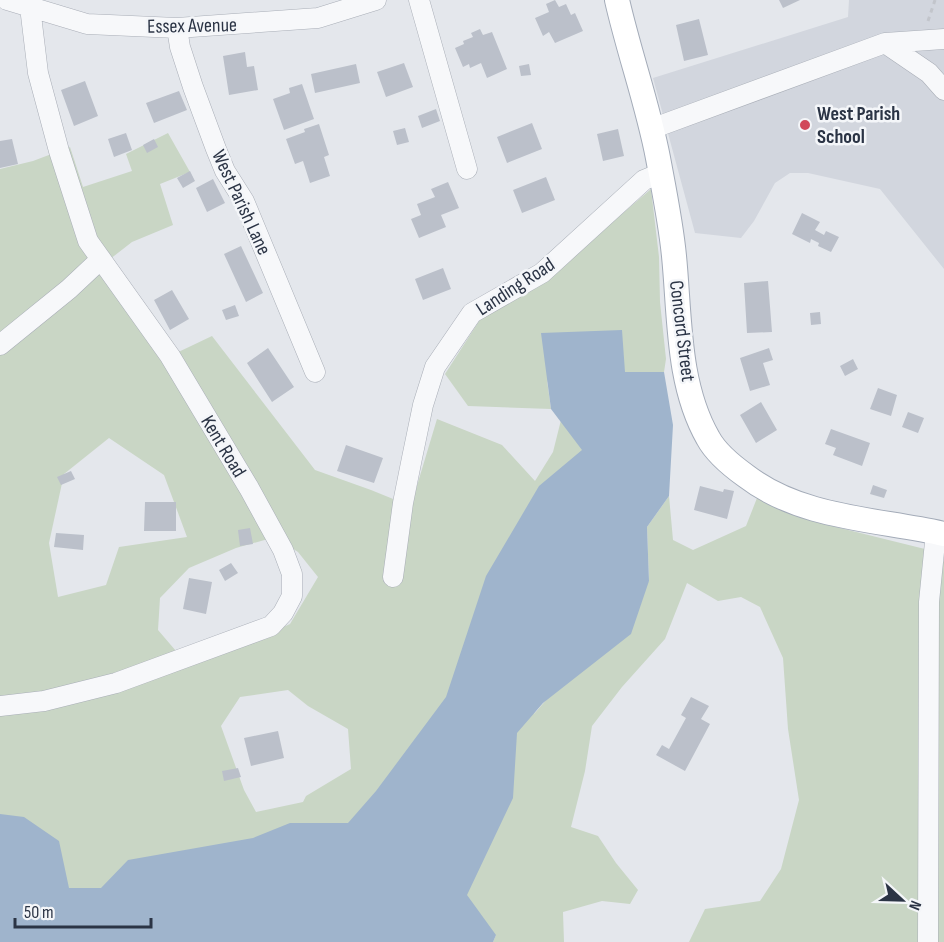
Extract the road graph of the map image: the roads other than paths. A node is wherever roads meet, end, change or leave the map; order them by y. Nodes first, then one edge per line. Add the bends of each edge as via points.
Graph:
1 (7, 0) edge
2 (376, 0) edge
3 (419, 0) edge
4 (617, 0) edge
5 (30, 7) junction
6 (177, 28) junction
7 (944, 39) edge
8 (885, 43) junction
9 (944, 90) edge
10 (651, 129) junction
11 (467, 170) dead end
12 (661, 173) junction
13 (101, 259) junction
14 (0, 345) edge
15 (315, 372) dead end
16 (940, 533) edge
17 (393, 577) dead end
18 (0, 706) edge
19 (928, 942) edge

1 - 5 street, Essex Avenue
2 - 6 street, Essex Avenue via 318,18
3 - 11 street
4 - 10 main road, Concord Street
5 - 6 street, Essex Avenue via 87,24
5 - 13 street, Kent Road via 38,73 59,151 88,241
6 - 15 street, West Parish Lane via 193,87 225,171 244,201
7 - 8 street
8 - 9 street via 929,73
8 - 10 street
10 - 12 main road, Concord Street
12 - 16 main road, Concord Street via 674,252 684,366 708,439 745,476 795,503 839,516
12 - 17 street, Landing Road via 644,180 542,273 472,313 435,366 403,503
13 - 14 street
13 - 18 street, Kent Road via 170,356 249,488 286,558 292,574 292,596 271,626 116,683 44,701
16 - 19 street via 929,602

